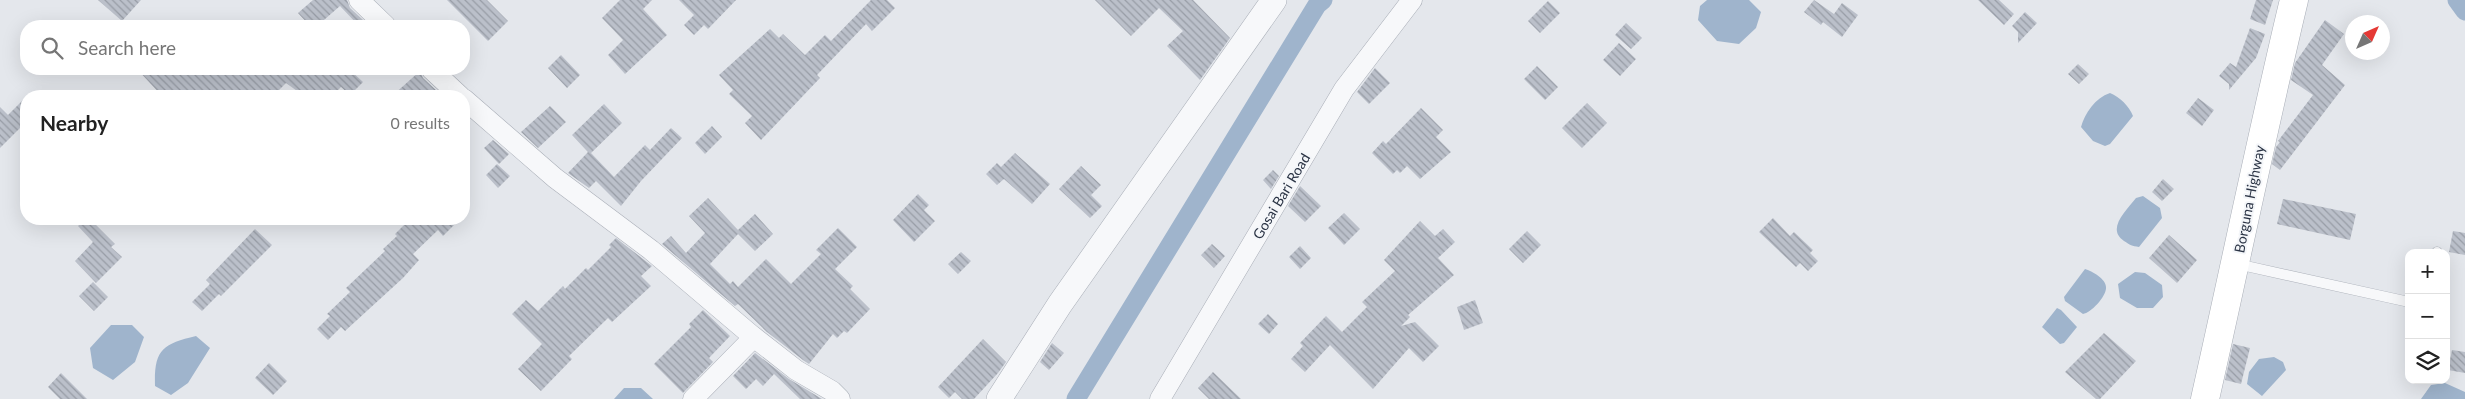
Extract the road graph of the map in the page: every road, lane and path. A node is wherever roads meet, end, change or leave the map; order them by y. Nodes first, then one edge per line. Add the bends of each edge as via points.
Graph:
1 (359, 0) edge
2 (1274, 0) edge
3 (1412, 0) edge
4 (2294, 0) edge
5 (380, 20) edge
6 (437, 75) edge
7 (453, 90) edge
8 (470, 104) edge
9 (2236, 263) junction
10 (2405, 301) edge
11 (754, 337) junction
12 (693, 399) edge
13 (840, 399) edge
14 (999, 399) edge
15 (1160, 399) edge
16 (2205, 399) edge

1 - 5 street
2 - 14 street via 1060,304
3 - 15 street, Gosai Bari Road via 1344,89
4 - 9 main road, Borguna Highway via 2262,130
6 - 7 street
8 - 11 street via 555,178 651,250
9 - 10 lane
9 - 16 main road, Borguna Highway
11 - 12 street
11 - 13 street

